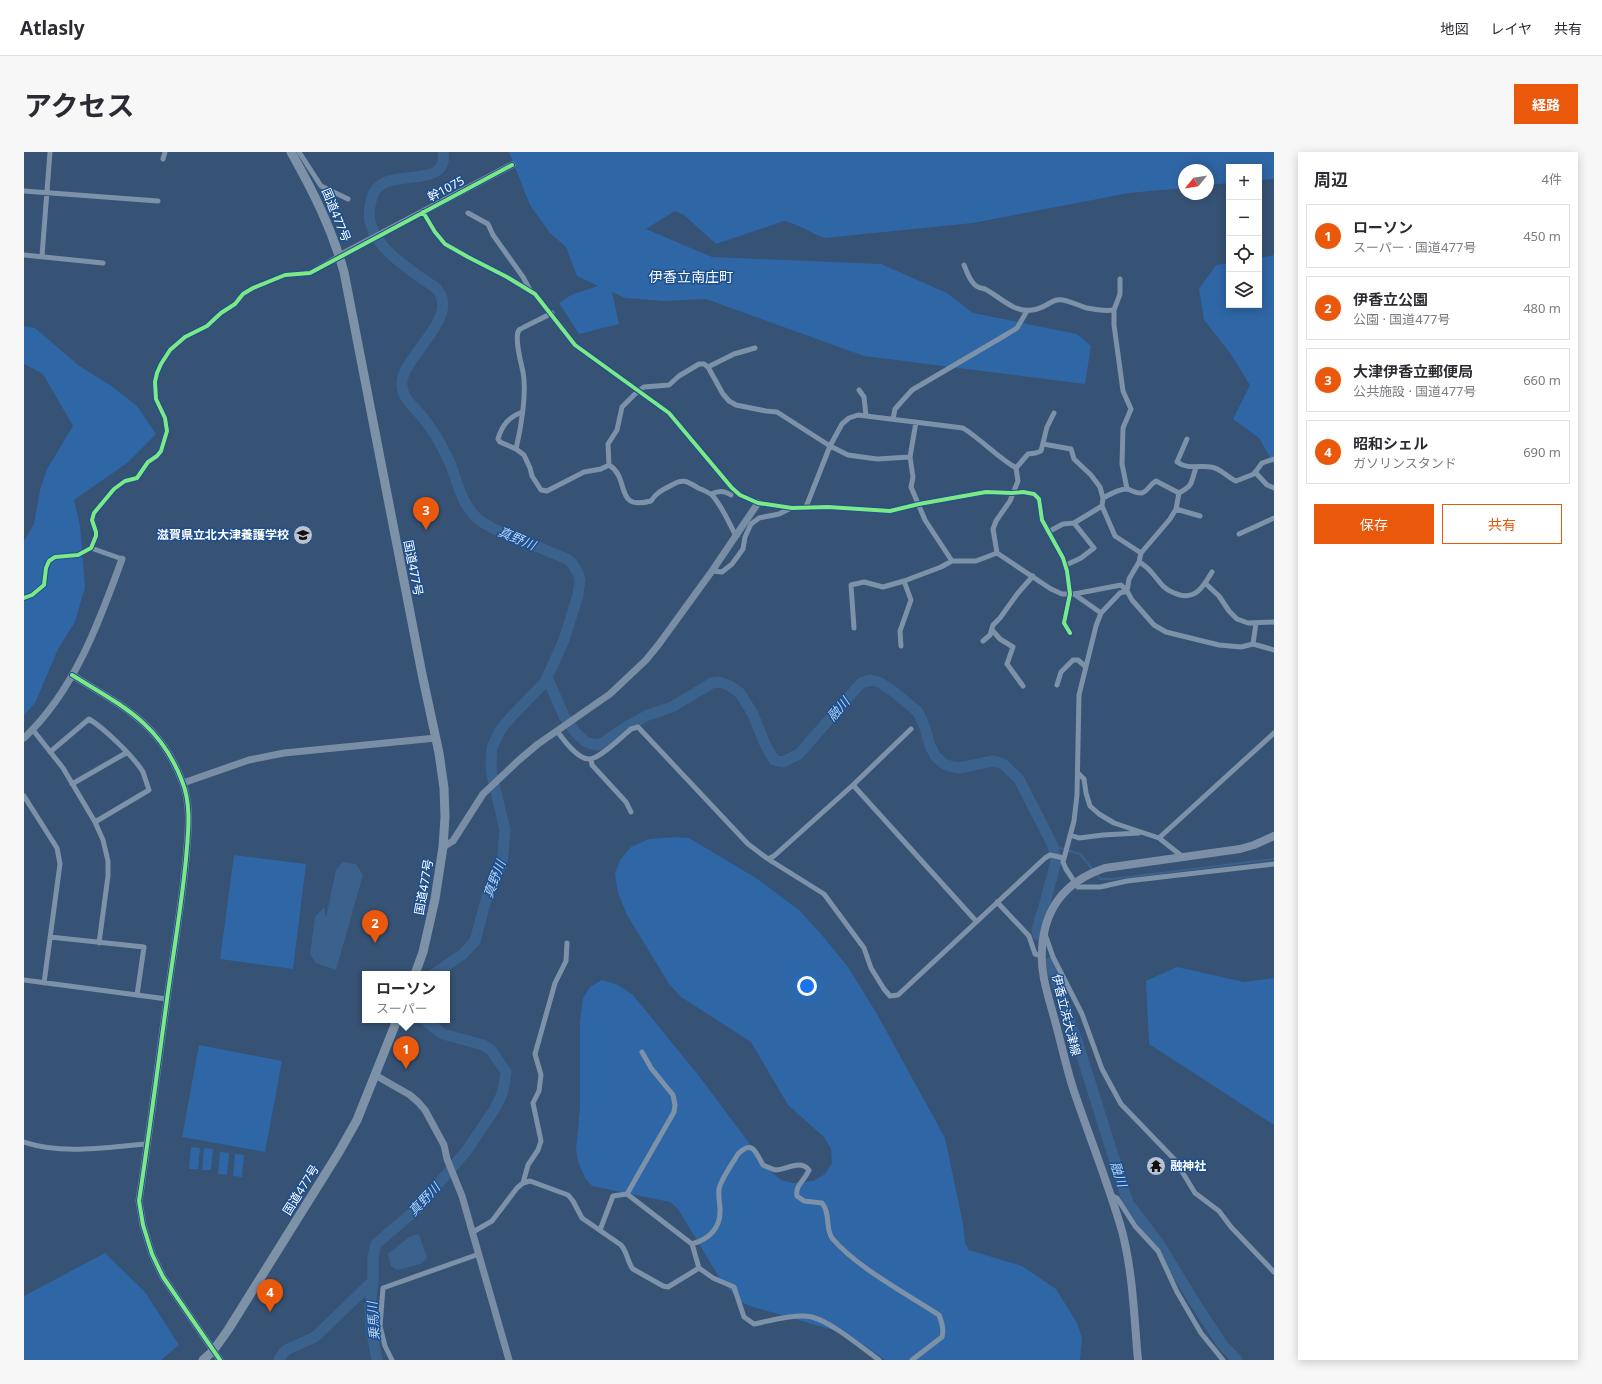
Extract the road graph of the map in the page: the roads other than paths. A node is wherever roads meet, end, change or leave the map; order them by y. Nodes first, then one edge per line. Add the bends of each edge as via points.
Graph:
1 (50, 152) edge
2 (165, 152) edge
3 (291, 152) edge
4 (298, 152) edge
5 (163, 158) dead end
6 (512, 165) dead end
7 (24, 191) edge
8 (47, 192) junction
9 (348, 199) dead end
10 (158, 201) dead end
11 (423, 212) junction
12 (468, 213) dead end
13 (24, 254) edge
14 (42, 256) junction
15 (339, 256) junction
16 (103, 263) dead end
17 (964, 265) dead end
18 (1120, 279) dead end
19 (530, 291) junction
20 (1114, 310) junction
21 (1027, 311) junction
22 (552, 313) junction
23 (755, 348) dead end
24 (708, 367) junction
25 (859, 390) dead end
26 (638, 391) junction
27 (522, 412) junction
28 (1054, 413) dead end
29 (866, 416) junction
30 (893, 419) junction
31 (916, 422) junction
32 (1187, 439) dead end
33 (1043, 444) junction
34 (830, 446) junction
35 (516, 449) junction
36 (910, 457) junction
37 (1274, 459) edge
38 (609, 465) junction
39 (1016, 468) junction
40 (1196, 468) junction
41 (1255, 472) junction
42 (1274, 488) edge
43 (1127, 489) junction
44 (1012, 493) junction
45 (1178, 493) junction
46 (711, 494) junction
47 (731, 494) dead end
48 (1103, 498) junction
49 (758, 503) junction
50 (919, 504) junction
51 (1102, 506) junction
52 (806, 507) junction
53 (792, 508) junction
54 (1176, 509) junction
55 (1200, 516) dead end
56 (1274, 518) edge
57 (1074, 522) junction
58 (1048, 532) junction
59 (1239, 534) dead end
60 (736, 536) junction
61 (91, 548) junction
62 (997, 553) junction
63 (1140, 554) junction
64 (122, 559) joint
65 (952, 561) junction
66 (1139, 562) junction
67 (1066, 565) junction
68 (712, 571) junction
69 (1212, 572) dead end
70 (1033, 576) junction
71 (904, 581) junction
72 (1205, 583) junction
73 (1127, 591) junction
74 (1072, 594) junction
75 (24, 598) edge
76 (1101, 613) junction
77 (1274, 622) edge
78 (1256, 623) junction
79 (854, 628) dead end
80 (992, 630) junction
81 (1070, 633) dead end
82 (983, 641) dead end
83 (1253, 644) junction
84 (901, 646) dead end
85 (1274, 650) edge
86 (1086, 667) junction
87 (72, 675) junction
88 (1057, 685) dead end
89 (1023, 686) dead end
90 (911, 729) dead end
91 (33, 730) junction
92 (557, 731) junction
93 (1274, 733) edge
94 (24, 738) edge
95 (436, 738) junction
96 (50, 752) junction
97 (126, 752) junction
98 (590, 759) junction
99 (1078, 773) junction
100 (183, 783) junction
101 (72, 784) junction
102 (853, 784) junction
103 (24, 796) edge
104 (631, 812) dead end
105 (95, 822) junction
106 (1142, 833) junction
107 (1070, 835) junction
108 (1274, 836) edge
109 (1159, 838) junction
110 (443, 847) junction
111 (1183, 857) junction
112 (1064, 858) junction
113 (768, 859) junction
114 (1274, 864) edge
115 (1074, 882) junction
116 (997, 902) junction
117 (976, 921) junction
118 (1044, 931) junction
119 (50, 937) junction
120 (99, 943) junction
121 (567, 943) dead end
122 (1042, 956) junction
123 (416, 971) edge
124 (24, 980) edge
125 (44, 983) junction
126 (137, 995) junction
127 (167, 999) junction
128 (396, 1023) edge
129 (642, 1052) dead end
130 (375, 1075) junction
131 (24, 1142) edge
132 (147, 1144) junction
133 (523, 1183) junction
134 (627, 1194) junction
135 (1110, 1195) junction
136 (600, 1230) junction
137 (473, 1232) junction
138 (692, 1244) junction
139 (479, 1254) junction
140 (699, 1268) junction
141 (1274, 1272) edge
142 (213, 1350) junction
143 (203, 1360) edge
144 (220, 1360) edge
145 (392, 1360) edge
146 (509, 1360) edge
147 (879, 1360) edge
148 (912, 1360) edge
149 (1138, 1360) edge
150 (1223, 1360) edge

1 - 8 street
2 - 5 street
3 - 15 highway, 国道477号 via 313,190
4 - 9 street via 321,186
6 - 11 street, 幹1075
7 - 8 street
8 - 10 street
8 - 14 street
11 - 15 street, 幹1075
11 - 19 street via 445,244
12 - 19 street via 488,224
13 - 14 street
14 - 16 street
15 - 61 street via 310,273 285,275 253,288 207,326 185,337 170,350 161,364 155,382 156,399 165,418 167,431 163,446 137,478 125,481 114,489 94,513 92,520 96,536
15 - 95 highway, 国道477号
17 - 21 street via 975,286
18 - 20 street via 1120,294
19 - 22 street
20 - 21 street via 1103,311 1058,300 1042,308
20 - 43 street via 1123,391 1131,409 1123,428 1122,464
21 - 30 street via 1017,328 912,390 895,409
22 - 26 street via 575,344 587,355
22 - 27 street via 521,328 518,332 524,378
23 - 24 street via 734,354
24 - 26 street via 699,364 669,385 644,387
24 - 34 street via 729,401 736,405 777,412
25 - 29 street via 864,397
26 - 38 street via 622,407 617,430 608,444
26 - 49 street via 669,413 732,488 740,495
27 - 35 street
27 - 35 street via 507,421 498,439
28 - 33 street
29 - 30 street
29 - 34 street via 849,418 842,424
30 - 31 street
31 - 36 street
31 - 39 street via 963,428
32 - 40 street via 1177,462
33 - 39 street via 1041,451 1028,454
33 - 48 street via 1071,449 1074,459 1100,487
34 - 36 street via 848,455 862,458
34 - 52 street
35 - 38 street via 524,455 541,490 547,491 584,472
36 - 50 street via 913,478 911,487
37 - 41 street via 1262,463
38 - 46 street via 618,472 629,501 635,503 651,501 655,494 683,481 692,482
39 - 44 street via 1018,481
40 - 41 street via 1212,467 1236,481
40 - 45 street via 1192,483
41 - 42 street via 1267,485
43 - 45 street via 1140,494 1156,481
43 - 48 street via 1112,492
44 - 50 street via 986,492
44 - 58 street via 1034,494 1039,499 1042,520
44 - 62 street via 993,529
45 - 54 street
46 - 47 street via 725,491
46 - 60 street
48 - 51 street
49 - 53 street
49 - 60 street
50 - 52 street via 890,511
50 - 65 street via 925,520
51 - 57 street
51 - 63 street via 1115,536
52 - 53 street
53 - 68 street via 759,518 751,524 743,549 732,564 722,572
54 - 55 street
54 - 63 street
56 - 59 street
57 - 58 street via 1063,524
57 - 67 street via 1094,548
58 - 67 street
60 - 68 street
61 - 64 street
61 - 75 street via 78,555 55,557 49,561 44,585
62 - 65 street via 976,561
62 - 70 street
63 - 66 street
64 - 87 street via 91,640
65 - 71 street via 941,568
66 - 72 street via 1172,593 1191,596 1199,592
66 - 73 street via 1129,579
67 - 74 street
68 - 92 street via 659,644 630,677
69 - 72 street
70 - 74 street via 1062,594
70 - 80 street via 993,625
71 - 79 street via 883,588 864,582 851,585
71 - 84 street via 911,600 900,631
72 - 78 street via 1237,619
73 - 74 street via 1121,585
73 - 76 street via 1120,593
73 - 83 street via 1154,625 1166,632 1219,645 1241,647
74 - 76 street
74 - 81 street via 1064,623
76 - 86 street
77 - 78 street
78 - 83 street
80 - 82 street
80 - 89 street via 1013,647 1007,664
83 - 85 street
86 - 88 street via 1078,660 1073,660 1061,672
86 - 99 street via 1080,695
87 - 91 street via 58,700
87 - 100 street via 145,723 161,741
90 - 102 street
91 - 94 street
91 - 96 street
92 - 98 street via 579,756
92 - 110 street via 519,760 483,794 453,841
93 - 109 street
95 - 100 street via 284,753 249,760
95 - 110 highway, 国道477号 via 444,788
96 - 97 street via 89,719 99,725
96 - 101 street
97 - 101 street
97 - 105 street via 142,772 150,790
98 - 104 street via 592,765 626,802
98 - 113 street via 596,758 631,729 638,727 748,844
99 - 106 street via 1084,779 1090,806 1114,823
99 - 107 street via 1074,821
100 - 127 street via 189,828 184,885
101 - 105 street
102 - 113 street
102 - 117 street
103 - 119 street via 57,848 59,856
105 - 120 street via 108,861
106 - 107 street via 1079,838
106 - 109 street
107 - 112 street
108 - 111 main road, 伊香立浜大津線 via 1240,849
109 - 111 street
110 - 123 highway, 国道477号 via 429,928
111 - 115 main road, 伊香立浜大津線 via 1105,868 1089,873
112 - 115 street via 1063,862
112 - 116 street via 1050,855 1045,858
113 - 117 street via 824,894 864,948 871,968 890,996 898,995
114 - 115 street via 1127,881 1100,887 1078,887
115 - 118 main road, 伊香立浜大津線 via 1061,894
116 - 117 street
116 - 122 street via 1029,936 1035,954
118 - 122 main road, 伊香立浜大津線
118 - 141 street via 1053,957 1082,1014 1102,1069 1121,1104 1175,1160 1195,1194 1219,1211
119 - 120 street
119 - 125 street
120 - 126 street via 144,947
121 - 133 street via 566,962 554,983 535,1054 541,1075 539,1091 533,1102 541,1141 528,1165
122 - 135 main road, 伊香立浜大津線 via 1047,988 1070,1079
124 - 125 street
125 - 126 street
126 - 127 street
127 - 132 street
128 - 130 highway, 国道477号
129 - 134 street via 673,1095 675,1105 674,1112
130 - 137 street via 410,1095 425,1110 444,1145
130 - 142 highway, 国道477号 via 357,1120 339,1152
131 - 132 street via 63,1150
132 - 142 street via 139,1201 152,1254 163,1276
133 - 136 street via 530,1181 568,1195 582,1218
133 - 137 street via 492,1221
134 - 136 street via 614,1196
134 - 138 street
135 - 149 main road, 伊香立浜大津線 via 1126,1252
135 - 150 street via 1117,1198 1135,1226 1158,1251 1177,1292 1201,1333
136 - 140 street via 626,1250 633,1269 663,1286 668,1287
137 - 139 street
138 - 140 street
138 - 148 street via 706,1239 718,1225 719,1189 742,1150 747,1147 753,1148 763,1165 771,1169 806,1166 807,1175 796,1189 797,1196 804,1201 822,1203 828,1215 831,1235 837,1242 864,1266 939,1315 942,1337
139 - 145 street via 383,1288 380,1326
139 - 146 street
140 - 147 street via 713,1278 734,1286 744,1317 754,1324 811,1317 836,1330
142 - 143 highway, 国道477号
142 - 144 street

